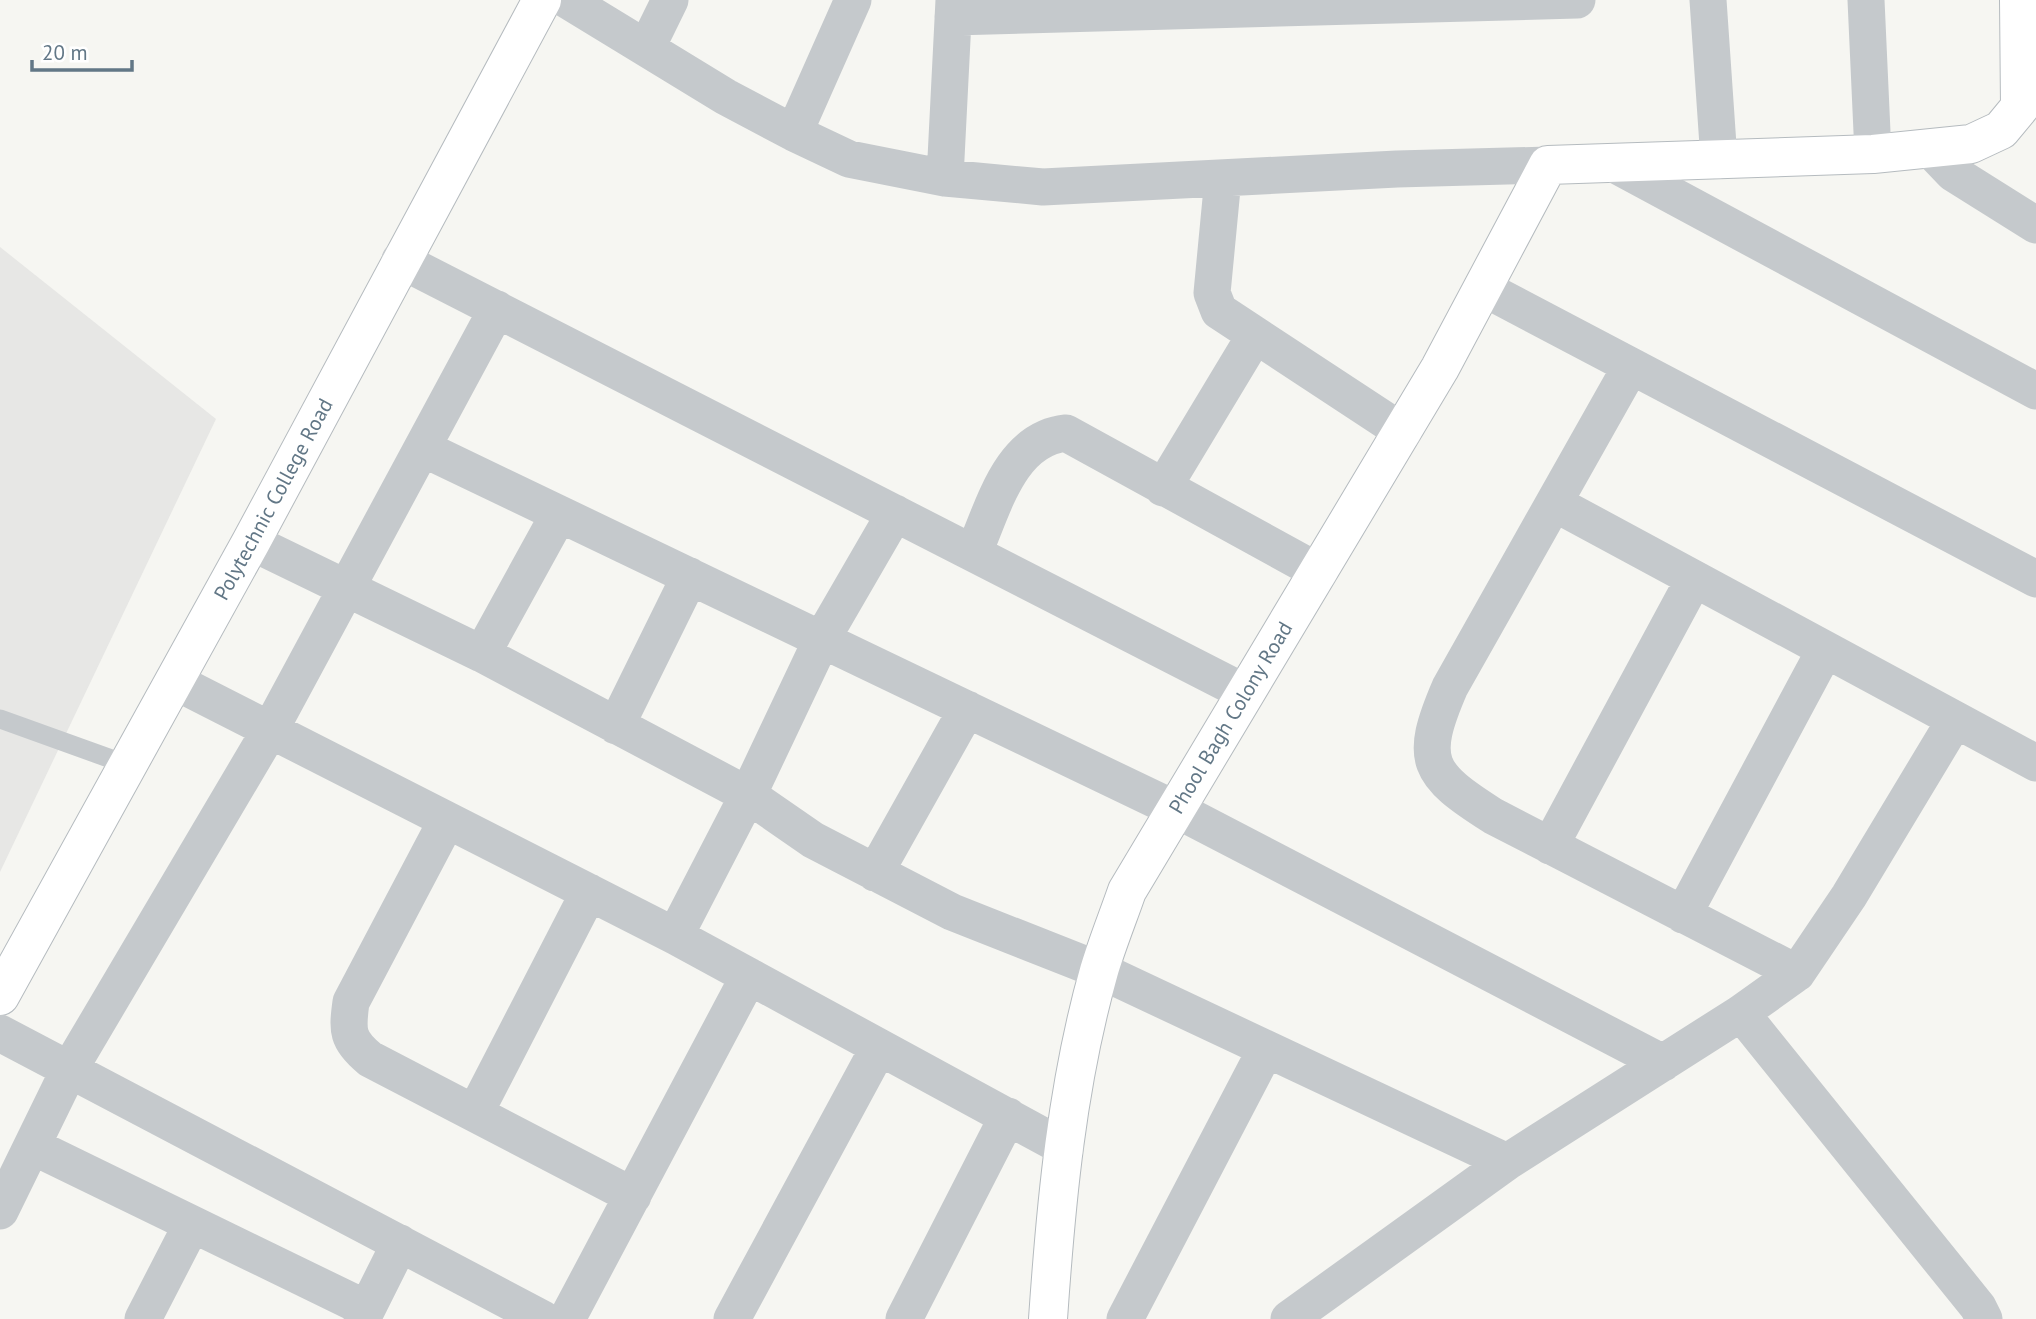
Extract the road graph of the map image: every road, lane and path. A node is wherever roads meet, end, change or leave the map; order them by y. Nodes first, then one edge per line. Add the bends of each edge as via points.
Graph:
1 (542, 0) edge
2 (567, 0) edge
3 (670, 0) edge
4 (853, 0) edge
5 (1577, 0) edge
6 (1708, 0) edge
7 (1866, 0) edge
8 (2019, 0) edge
9 (953, 9) edge
10 (646, 47) junction
11 (793, 133) junction
12 (1931, 150) junction
13 (1873, 154) junction
14 (1719, 160) junction
15 (1614, 164) junction
16 (1548, 165) junction
17 (1223, 177) junction
18 (945, 178) junction
19 (2036, 225) edge
20 (400, 260) junction
21 (1483, 288) junction
22 (496, 309) junction
23 (1254, 337) junction
24 (1631, 366) junction
25 (2036, 391) edge
26 (1403, 432) junction
27 (422, 448) junction
28 (1163, 488) junction
29 (1554, 503) junction
30 (895, 513) junction
31 (559, 514) junction
32 (251, 542) junction
33 (974, 552) junction
34 (1319, 572) junction
35 (690, 576) junction
36 (1694, 579) junction
37 (2036, 579) edge
38 (346, 591) junction
39 (822, 639) junction
40 (1825, 649) junction
41 (482, 654) junction
42 (174, 681) junction
43 (1246, 693) junction
44 (967, 709) junction
45 (0, 719) edge
46 (1955, 720) junction
47 (616, 726) junction
48 (270, 730) junction
49 (2036, 763) edge
50 (128, 765) junction
51 (748, 795) junction
52 (1177, 810) junction
53 (447, 820) junction
54 (1550, 846) junction
55 (876, 873) junction
56 (589, 892) junction
57 (1683, 915) junction
58 (675, 936) junction
59 (1099, 970) junction
60 (1797, 973) junction
61 (749, 976) junction
62 (0, 996) edge
63 (1741, 1013) junction
64 (0, 1033) edge
65 (879, 1047) junction
66 (1266, 1049) junction
67 (1663, 1063) junction
68 (69, 1070) junction
69 (475, 1114) junction
70 (1007, 1116) junction
71 (32, 1146) junction
72 (1065, 1147) junction
73 (1507, 1162) junction
74 (633, 1196) junction
75 (0, 1211) edge
76 (191, 1224) junction
77 (400, 1243) junction
78 (365, 1314) edge
79 (530, 1316) edge
80 (143, 1319) edge
81 (567, 1319) edge
82 (732, 1319) edge
83 (904, 1319) edge
84 (1048, 1319) edge
85 (1125, 1319) edge
86 (1289, 1319) edge
87 (1984, 1319) edge

1 - 20 street, Polytechnic College Road
2 - 10 street
3 - 10 street
4 - 11 street
5 - 9 street
6 - 14 street
7 - 13 street
8 - 12 street via 2020,107 2001,130 1971,144
9 - 18 street
10 - 11 street
11 - 18 street via 849,159
12 - 13 street
12 - 19 street via 1953,173
13 - 14 street
14 - 15 street
15 - 16 street
15 - 25 street
16 - 17 street
16 - 21 street, Phool Bagh Colony Road
17 - 18 street via 1044,187
17 - 23 street via 1212,293 1219,311
20 - 22 street
20 - 32 street, Polytechnic College Road
21 - 24 street
21 - 26 street, Phool Bagh Colony Road
22 - 27 street
22 - 30 street
23 - 26 street
23 - 28 street
24 - 29 street
24 - 37 street
26 - 34 street, Phool Bagh Colony Road
27 - 31 street
27 - 38 street
28 - 33 street via 1066,433 1047,435 1032,443 1014,464
28 - 34 street
29 - 36 street
29 - 54 street via 1450,687 1430,747 1438,773 1451,789
30 - 33 street
30 - 39 street
31 - 35 street
31 - 41 street
32 - 38 street
32 - 42 street, Polytechnic College Road
33 - 43 street
34 - 43 street, Phool Bagh Colony Road
35 - 39 street
35 - 47 street
36 - 40 street
36 - 54 street
38 - 41 street
38 - 48 street
39 - 44 street
39 - 51 street
40 - 46 street
40 - 57 street
41 - 47 street
42 - 48 street
42 - 50 street, Polytechnic College Road
43 - 52 street, Phool Bagh Colony Road
44 - 52 street
44 - 55 street
45 - 50 lane
46 - 49 street
46 - 60 street
47 - 51 street
48 - 53 street
48 - 68 street
50 - 62 street, Polytechnic College Road
51 - 55 street via 813,840
51 - 58 street
52 - 59 street, Phool Bagh Colony Road via 1128,891
52 - 67 street
53 - 56 street
53 - 69 street via 351,1002 348,1025 353,1044 370,1059
54 - 57 street
55 - 59 street via 952,912
56 - 58 street
56 - 69 street
57 - 60 street
58 - 61 street
59 - 66 street
59 - 72 street, Phool Bagh Colony Road via 1075,1073
60 - 63 street
61 - 65 street
61 - 74 street
63 - 67 street
63 - 87 street
64 - 68 street
65 - 70 street
65 - 82 street
66 - 73 street
66 - 85 street
67 - 73 street
68 - 71 street
68 - 77 street
69 - 74 street
70 - 72 street
70 - 83 street
71 - 75 street
71 - 76 street
72 - 84 street, Phool Bagh Colony Road
73 - 86 street
74 - 81 street
76 - 78 street
76 - 80 street
77 - 78 street
77 - 79 street

